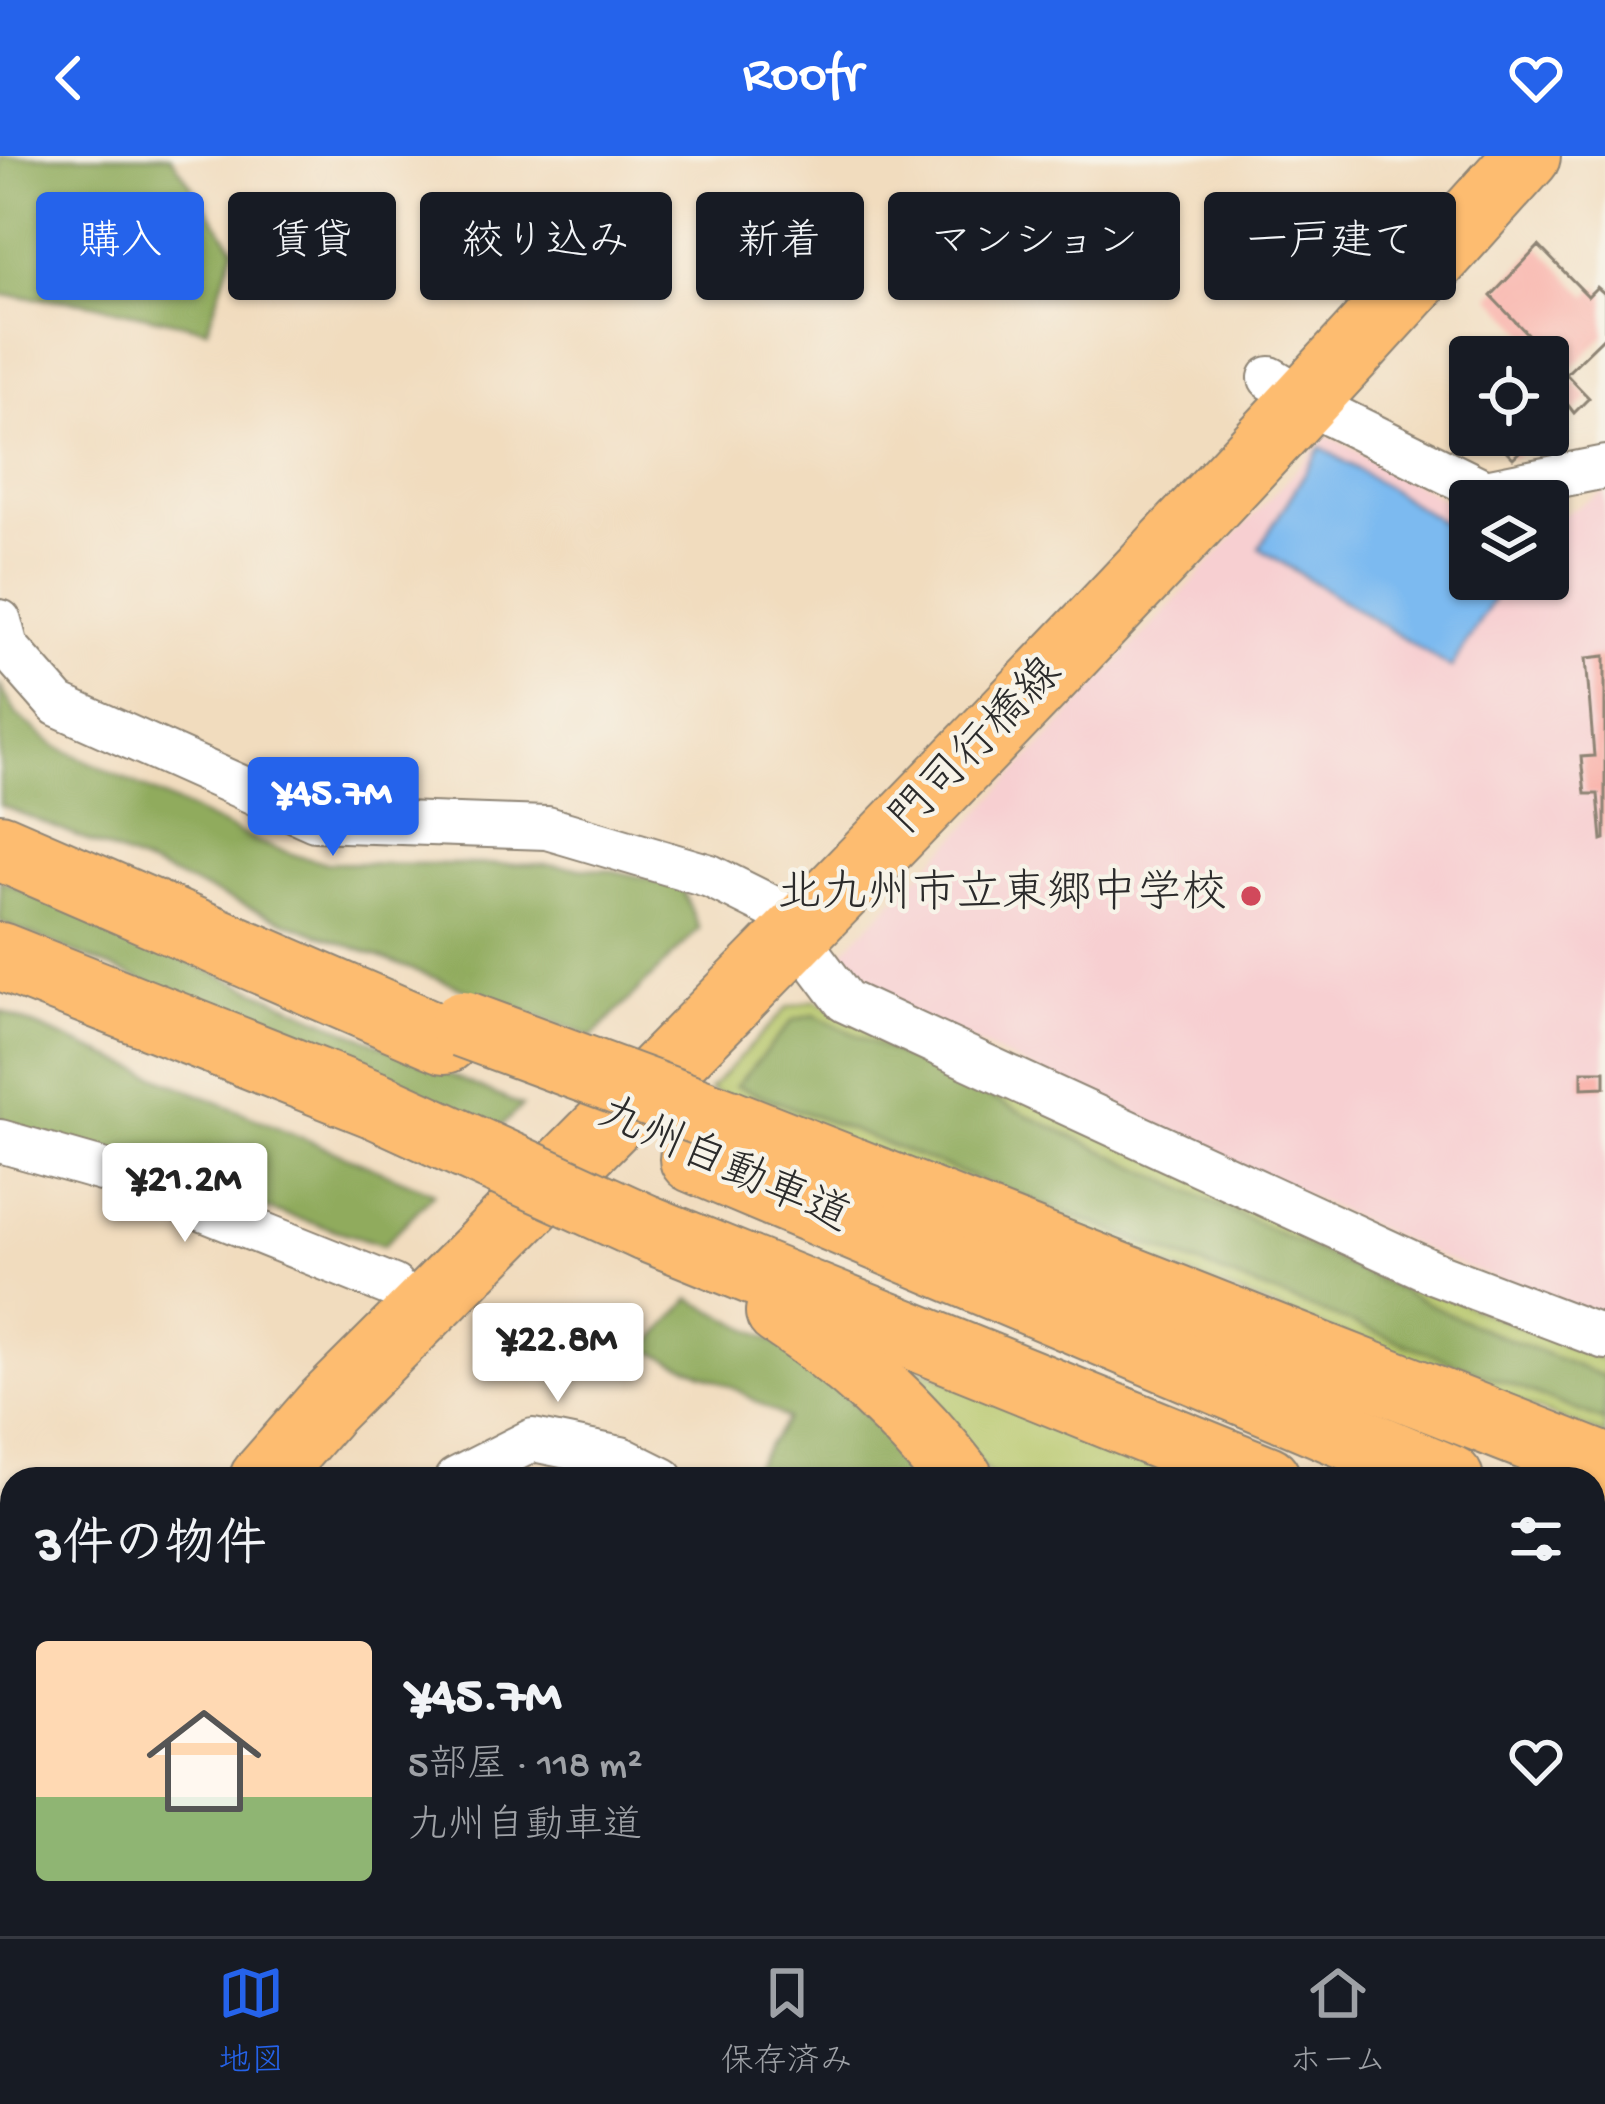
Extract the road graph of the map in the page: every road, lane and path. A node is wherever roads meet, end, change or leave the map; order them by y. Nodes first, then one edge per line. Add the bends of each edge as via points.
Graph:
1 (1465, 156) edge
2 (1527, 156) edge
3 (1289, 390) junction
4 (1605, 467) edge
5 (0, 621) edge
6 (0, 847) edge
7 (786, 922) junction
8 (0, 956) edge
9 (710, 1140) junction
10 (0, 1141) edge
11 (661, 1236) junction
12 (393, 1286) junction
13 (1605, 1338) edge
14 (225, 1467) edge
15 (273, 1467) edge
16 (480, 1467) edge
17 (638, 1467) edge
18 (951, 1467) edge
19 (1237, 1467) edge
20 (1424, 1467) edge
21 (1605, 1467) edge

1 - 3 main road, 門司行橋線
2 - 3 main road, 門司行橋線
3 - 4 street via 1485,490
3 - 7 main road, 門司行橋線
5 - 7 street via 7,647 58,705 315,820 547,828 710,876
6 - 9 main road, 九州自動車道
7 - 12 main road, 門司行橋線
7 - 13 street via 845,1001 1437,1274
7 - 15 main road, 門司行橋線
8 - 11 main road, 九州自動車道, bridge via 376,1105
9 - 20 main road, 九州自動車道
9 - 21 main road
10 - 12 street via 109,1172
11 - 18 main road via 832,1346 913,1417
11 - 19 main road, 九州自動車道
12 - 14 main road, 門司行橋線
16 - 17 street via 533,1440

